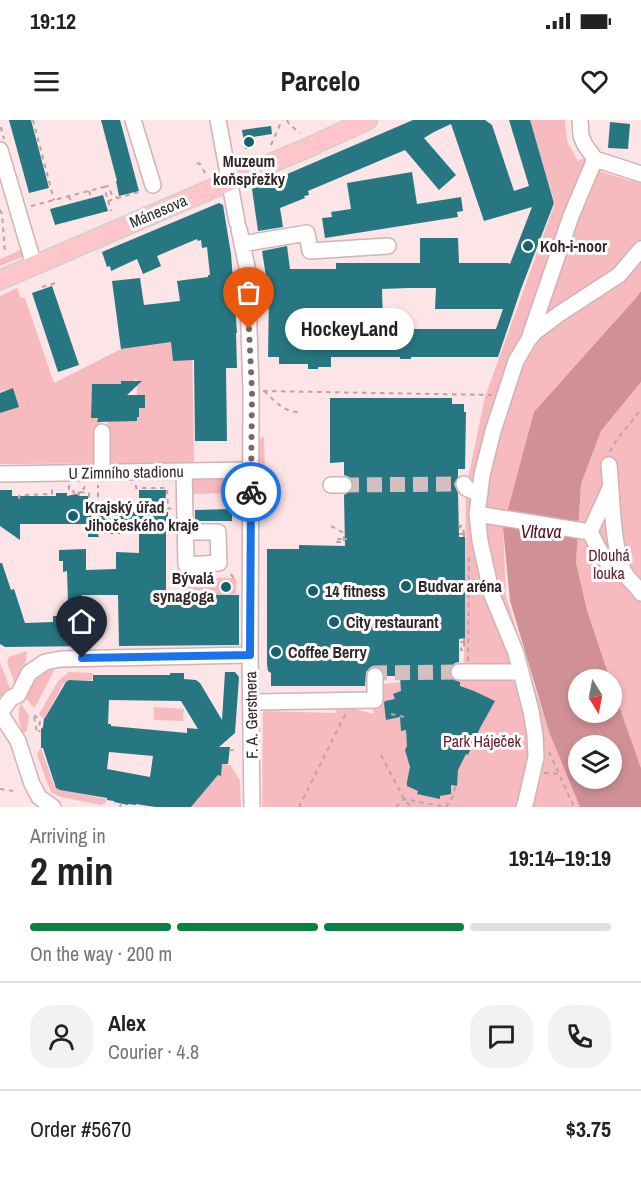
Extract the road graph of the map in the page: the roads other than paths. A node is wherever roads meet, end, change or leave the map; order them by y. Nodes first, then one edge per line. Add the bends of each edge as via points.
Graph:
1 (133, 120) edge
2 (218, 120) edge
3 (368, 120) edge
4 (580, 120) edge
5 (0, 150) edge
6 (595, 159) junction
7 (641, 174) edge
8 (229, 181) junction
9 (153, 185) road end
10 (239, 232) junction
11 (388, 246) dead end
12 (641, 249) edge
13 (34, 265) junction
14 (0, 280) edge
15 (529, 339) junction
16 (102, 432) dead end
17 (609, 465) road end
18 (251, 470) junction
19 (184, 471) junction
20 (0, 474) edge
21 (100, 478) junction
22 (464, 484) tunnel mouth
23 (611, 485) junction
24 (480, 494) junction
25 (480, 514) junction
26 (185, 532) dead end
27 (588, 532) junction
28 (625, 575) junction
29 (641, 592) edge
30 (250, 655) junction
31 (464, 672) tunnel mouth
32 (521, 672) junction
33 (375, 676) dead end
34 (250, 706) junction
35 (0, 713) edge
36 (53, 807) edge
37 (252, 807) edge
38 (524, 807) edge

1 - 9 street
2 - 8 street, F. A. Gerstnera
3 - 8 main road, Mánesova
4 - 6 street via 581,136
5 - 13 street
6 - 7 street
6 - 15 street
8 - 10 street, F. A. Gerstnera
8 - 13 main road, Mánesova
10 - 11 street via 308,233 310,251
10 - 18 street, F. A. Gerstnera via 247,267 258,391
12 - 15 street via 619,275
13 - 14 main road, Mánesova
15 - 24 street via 516,361 492,431
16 - 21 street
17 - 23 street
18 - 19 street, U Zimního stadionu
18 - 30 street, F. A. Gerstnera
19 - 21 street, U Zimního stadionu
19 - 26 street
20 - 21 street, U Zimního stadionu
22 - 24 street
23 - 27 street
23 - 28 street via 614,531
24 - 25 street
25 - 27 street
25 - 32 street via 480,541 492,595
27 - 28 street via 606,561
28 - 29 street
30 - 34 street, F. A. Gerstnera
30 - 35 street via 45,662 29,673 18,695
31 - 32 street
32 - 38 street via 531,711 536,757
33 - 34 street via 375,700 354,693 331,693
34 - 37 street, F. A. Gerstnera
35 - 36 street via 18,741 32,784

